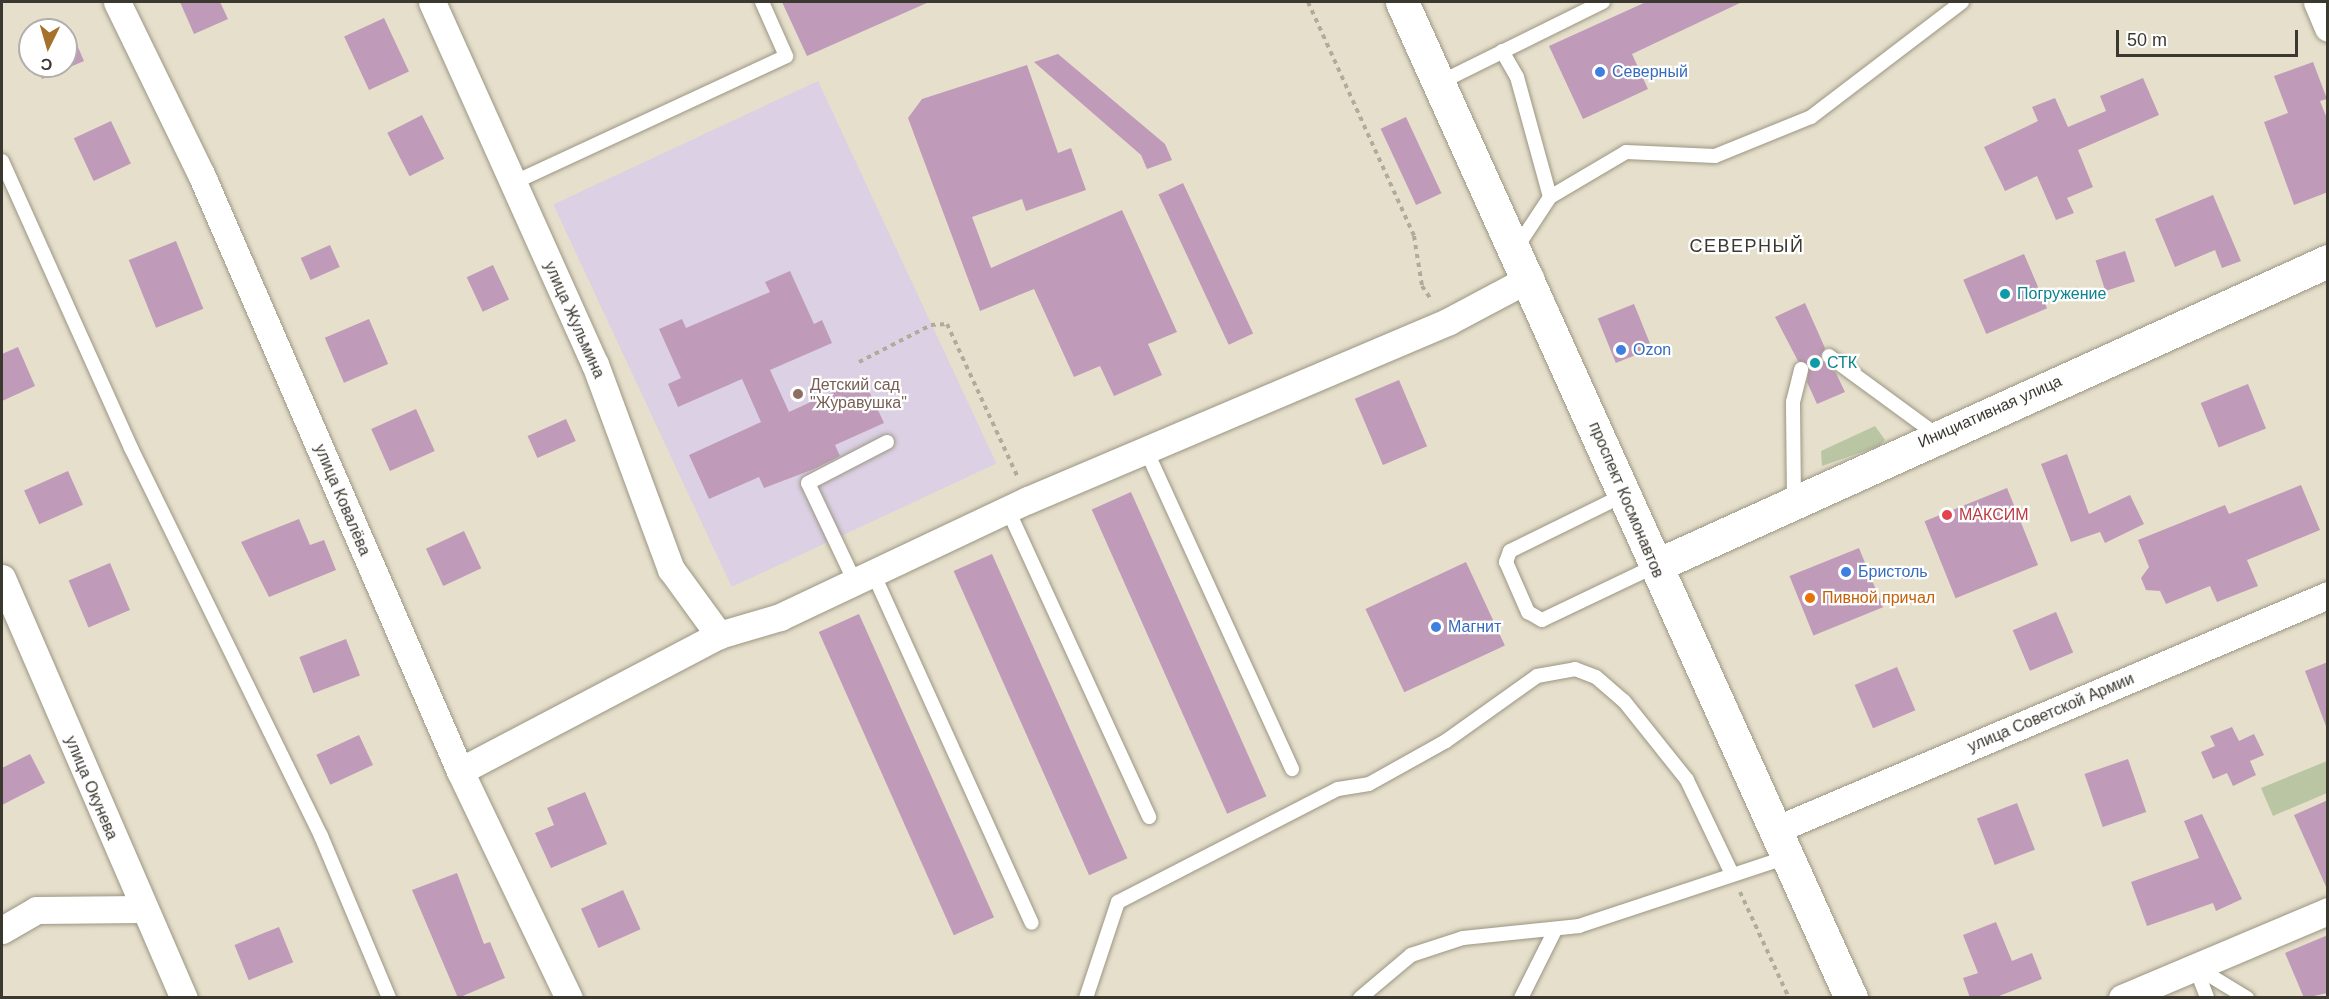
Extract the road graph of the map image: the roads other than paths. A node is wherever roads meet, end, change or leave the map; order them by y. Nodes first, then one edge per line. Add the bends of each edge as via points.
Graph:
1 (117, 2) edge
2 (432, 2) edge
3 (762, 2) edge
4 (1402, 2) edge
5 (1603, 2) edge
6 (1962, 2) edge
7 (2317, 2) edge
8 (2328, 28) edge
9 (1502, 51) junction
10 (1439, 83) junction
11 (2, 161) edge
12 (513, 183) junction
13 (1550, 197) junction
14 (1515, 250) junction
15 (2328, 261) edge
16 (1530, 278) junction
17 (1829, 356) dead end
18 (1801, 369) dead end
19 (1937, 435) junction
20 (887, 442) dead end
21 (1146, 450) junction
22 (1624, 495) junction
23 (1794, 501) junction
24 (1018, 505) junction
25 (1655, 566) junction
26 (863, 577) junction
27 (2, 578) edge
28 (2328, 595) edge
29 (719, 635) junction
30 (1292, 769) dead end
31 (460, 771) junction
32 (1149, 817) dead end
33 (1781, 844) junction
34 (1732, 874) junction
35 (143, 909) junction
36 (2328, 911) edge
37 (1032, 923) dead end
38 (2, 930) edge
39 (1555, 930) junction
40 (2194, 966) junction
41 (184, 998) edge
42 (389, 998) edge
43 (569, 998) edge
44 (1086, 998) edge
45 (1360, 998) edge
46 (1521, 998) edge
47 (1851, 998) edge
48 (2122, 998) edge
49 (2207, 998) edge
50 (2247, 998) edge

1 - 31 street, улица Ковалёва via 201,174
2 - 12 street, улица Жульмина
3 - 12 lane via 786,56
4 - 10 main road, проспект Космонавтов
5 - 9 lane
6 - 13 lane via 1811,117 1715,156 1626,152
7 - 8 street
9 - 10 lane
9 - 13 lane via 1517,77
10 - 14 main road, проспект Космонавтов
11 - 42 lane via 131,448 321,837
12 - 29 street, улица Жульмина via 595,364 671,569
13 - 14 lane
14 - 16 main road, проспект Космонавтов
15 - 19 main road, Инициативная улица
16 - 21 street via 1449,321
16 - 22 main road, проспект Космонавтов
17 - 19 lane
18 - 23 lane via 1793,402
19 - 23 main road, Инициативная улица
20 - 26 lane via 808,483
21 - 24 street
21 - 30 lane
22 - 25 main road, проспект Космонавтов
22 - 25 lane via 1510,551 1506,562 1528,612 1542,620
23 - 25 main road, Инициативная улица
24 - 26 street
24 - 32 lane
25 - 33 main road, проспект Космонавтов
26 - 29 street via 780,617
26 - 37 lane
27 - 35 street, улица Окунева
28 - 33 street, улица Советской Армии
29 - 31 street
31 - 43 street, улица Ковалёва
33 - 34 lane
33 - 47 main road, проспект Космонавтов
34 - 39 lane
34 - 44 lane via 1688,780 1624,701 1596,677 1575,669 1537,676 1446,741 1369,784 1338,789 1118,902
35 - 38 street via 36,910
35 - 41 street, улица Окунева
36 - 40 street
39 - 45 lane via 1463,938 1411,955
39 - 46 lane
40 - 48 street
40 - 49 lane
40 - 50 lane

